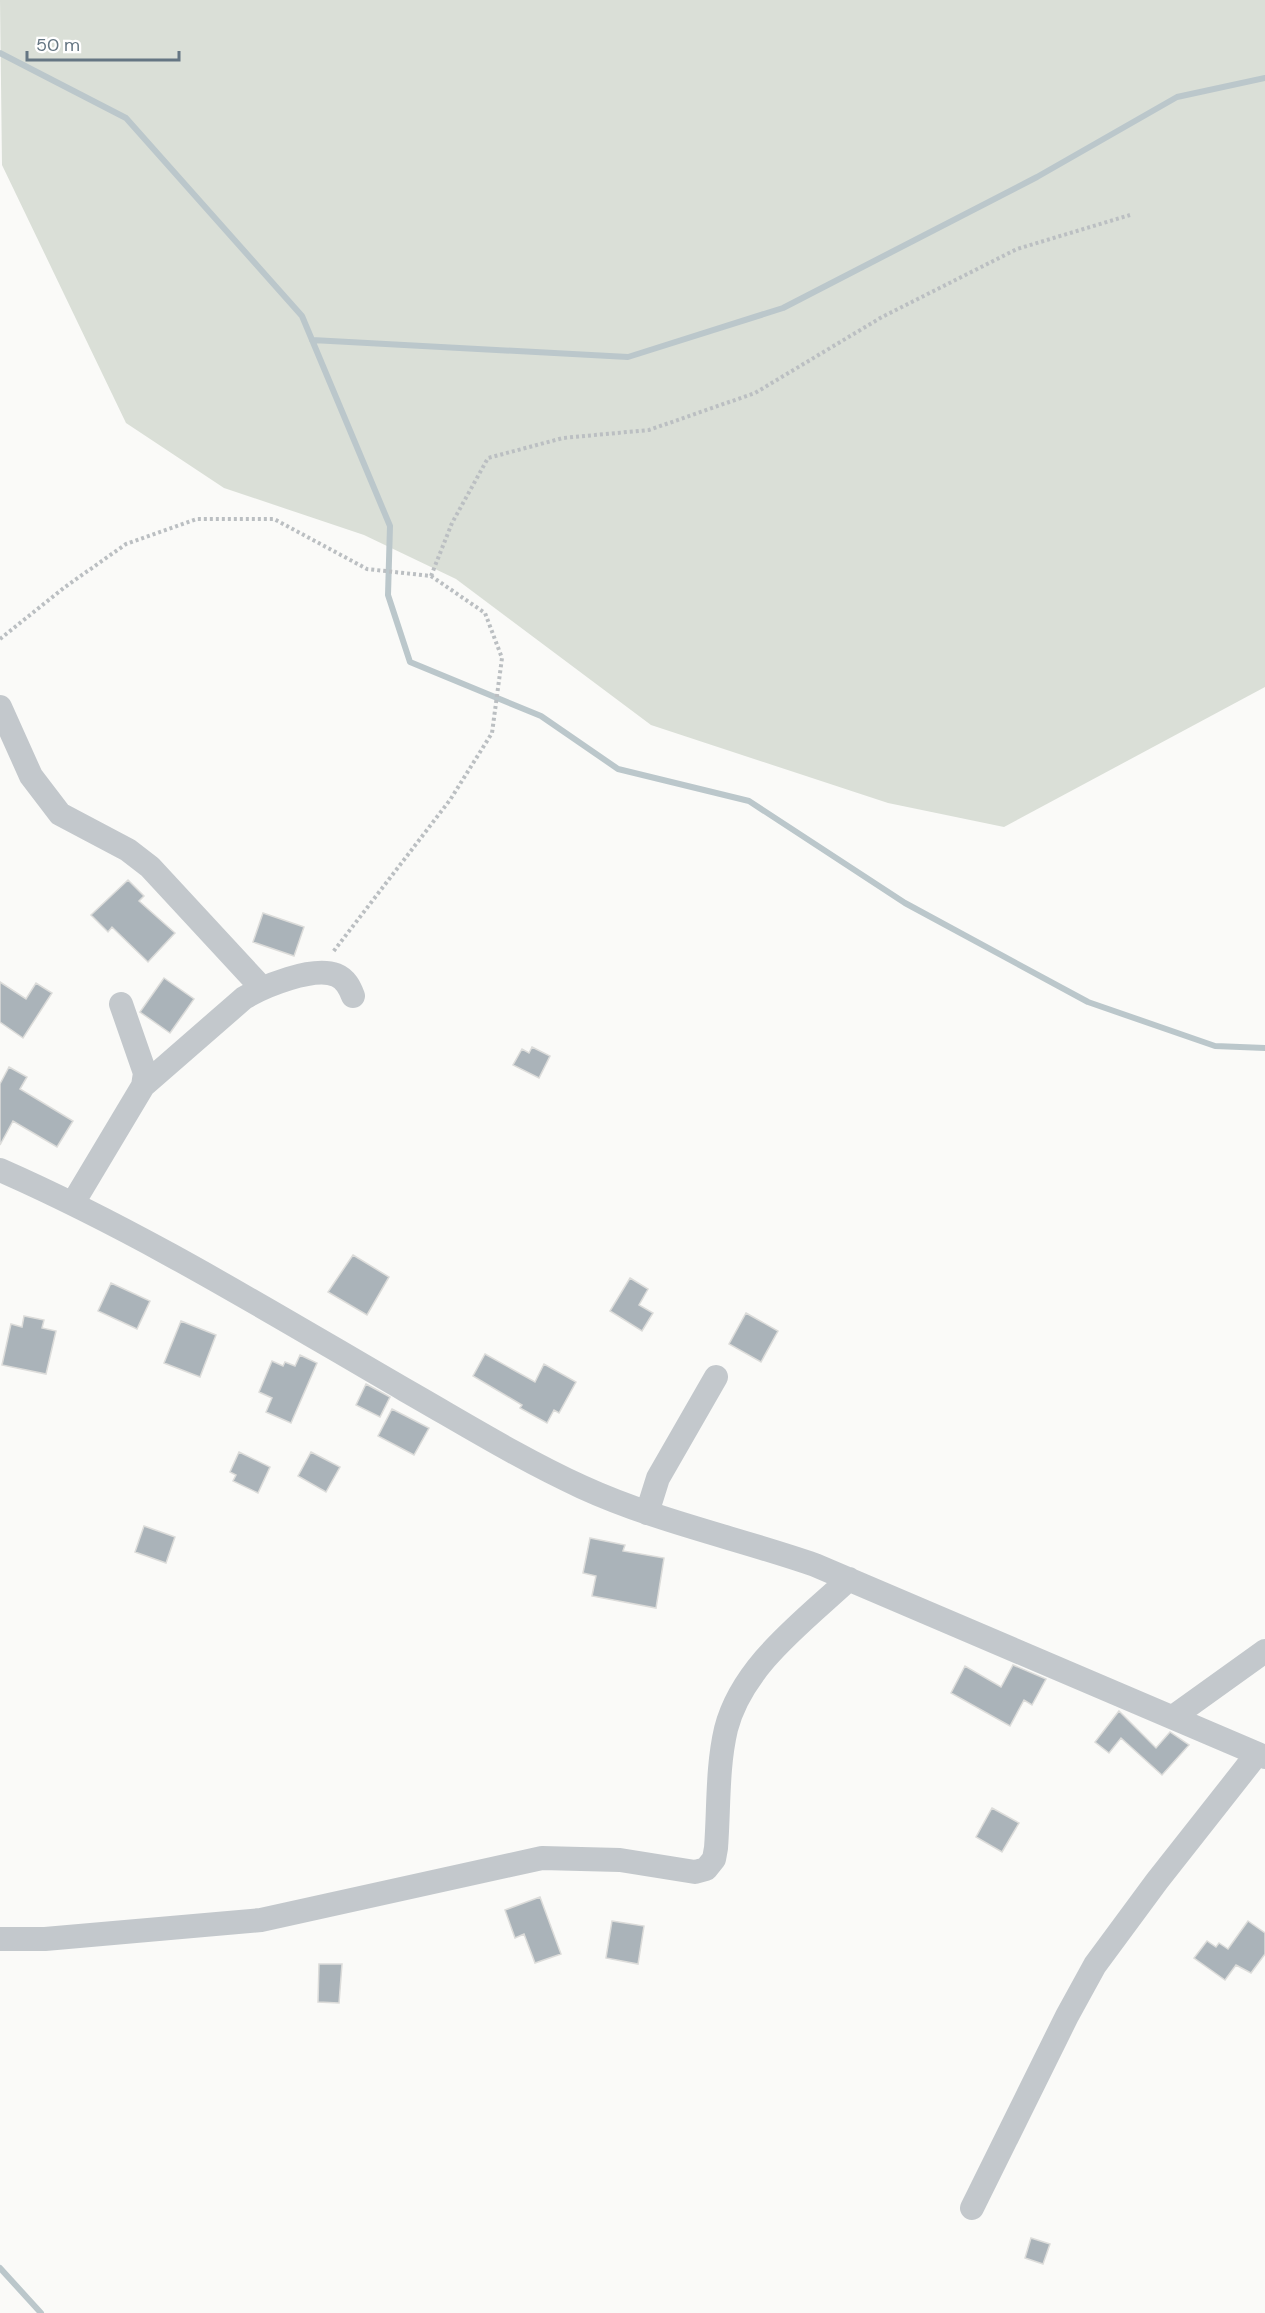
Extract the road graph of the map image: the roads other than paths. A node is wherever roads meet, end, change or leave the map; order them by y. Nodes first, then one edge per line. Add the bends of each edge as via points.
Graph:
1 (0, 707) edge
2 (262, 988) junction
3 (353, 996) dead end
4 (121, 1004) dead end
5 (143, 1086) junction
6 (0, 1170) edge
7 (73, 1203) junction
8 (716, 1377) dead end
9 (646, 1513) junction
10 (849, 1580) junction
11 (1265, 1651) edge
12 (1173, 1717) junction
13 (1261, 1755) edge
14 (0, 1939) edge
15 (972, 2208) dead end

1 - 2 street via 31,776 53,806 68,819 128,850 150,867
2 - 3 street via 316,974 336,975 348,984
2 - 5 street via 236,1005
4 - 5 street via 145,1073
5 - 7 street
6 - 7 street
7 - 9 street via 505,1447 579,1485
8 - 9 street via 658,1478
9 - 10 street via 748,1542
10 - 12 street
10 - 14 street via 754,1671 735,1703 726,1730 716,1848 706,1869 695,1872 620,1860 542,1858 261,1920 45,1939
11 - 12 street
12 - 13 street
13 - 15 street via 1157,1881 1095,1965

